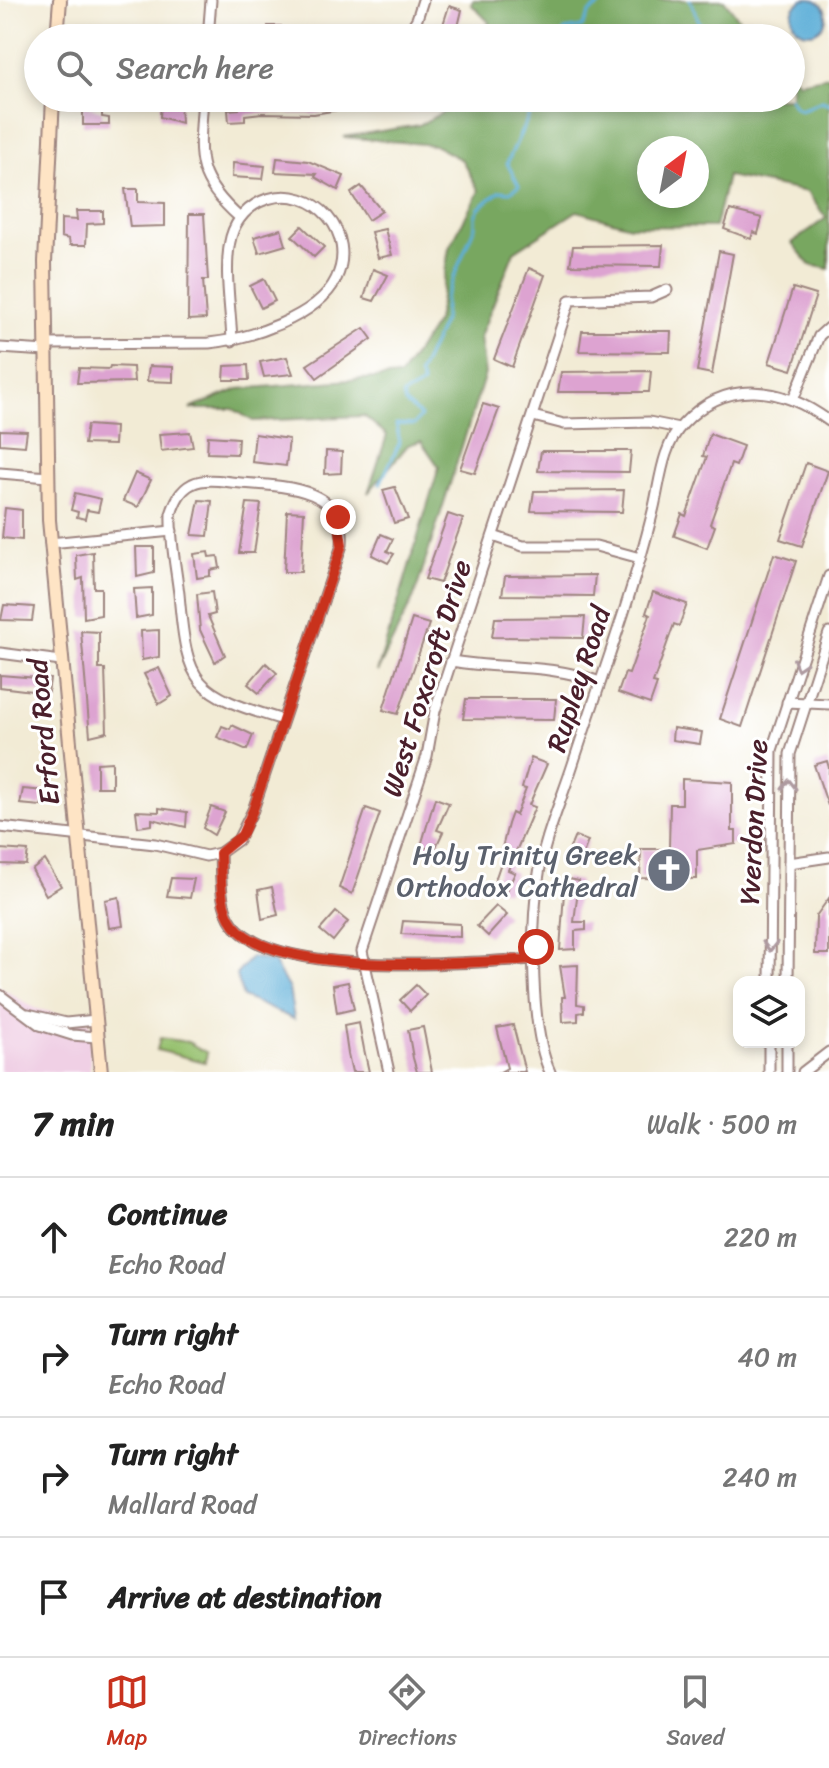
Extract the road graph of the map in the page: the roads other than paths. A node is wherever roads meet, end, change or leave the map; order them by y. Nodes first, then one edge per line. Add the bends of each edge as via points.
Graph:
1 (60, 0) edge
2 (211, 0) edge
3 (423, 0) edge
4 (58, 24) edge
5 (209, 24) edge
6 (414, 24) edge
7 (52, 112) edge
8 (202, 112) edge
9 (240, 218) junction
10 (667, 290) dead end
11 (829, 327) edge
12 (232, 341) junction
13 (0, 348) edge
14 (46, 348) junction
15 (793, 400) junction
16 (811, 408) junction
17 (829, 410) edge
18 (533, 416) junction
19 (829, 421) edge
20 (679, 428) junction
21 (0, 473) edge
22 (48, 477) junction
23 (172, 531) junction
24 (493, 536) junction
25 (50, 543) junction
26 (640, 558) junction
27 (829, 576) edge
28 (829, 633) edge
29 (0, 653) edge
30 (61, 661) junction
31 (451, 661) junction
32 (600, 682) junction
33 (787, 702) junction
34 (806, 703) junction
35 (829, 704) edge
36 (283, 720) junction
37 (0, 827) edge
38 (77, 838) junction
39 (220, 853) junction
40 (829, 857) edge
41 (789, 863) junction
42 (536, 959) junction
43 (365, 963) junction
44 (770, 976) edge
45 (788, 976) edge
46 (0, 995) edge
47 (28, 1014) junction
48 (96, 1020) junction
49 (96, 1037) junction
50 (769, 1048) edge
51 (787, 1048) edge
52 (829, 1052) edge
53 (770, 1071) edge
54 (101, 1072) edge
55 (389, 1072) edge
56 (550, 1072) edge
57 (787, 1072) edge
58 (803, 1072) edge

1 - 4 street
2 - 5 street
3 - 6 street
7 - 14 street, Erford Road
8 - 9 street via 200,167 213,193
9 - 12 street via 230,245
9 - 12 street via 274,197 305,200 330,218 342,256 337,278 318,301
10 - 18 street, West Foxcroft Drive via 655,297 570,300
11 - 15 street via 819,336
12 - 14 street
13 - 14 street
14 - 22 street, Erford Road
15 - 16 street
15 - 20 street, Rupley Road via 763,390 727,395 701,407
16 - 17 street
16 - 19 street
18 - 20 street via 564,424 649,422
18 - 24 street, West Foxcroft Drive
20 - 26 street, Rupley Road via 667,453
21 - 22 street
22 - 25 street, Erford Road
23 - 25 street
23 - 36 street via 184,651 191,672 216,696
23 - 36 street via 178,496 208,480 307,491 327,502 338,517 342,545
24 - 26 street via 523,546 596,546
24 - 31 street, West Foxcroft Drive
25 - 30 street, Erford Road
26 - 32 street, Rupley Road
27 -> 33 street, Yverdon Drive
28 - 34 street, Yverdon Drive
29 - 30 street
30 - 38 street, Erford Road
31 - 32 street via 548,667
31 - 43 street, West Foxcroft Drive via 427,756 362,951
32 - 42 street, Rupley Road via 541,862
33 - 34 street
33 -> 44 street, Yverdon Drive via 772,750
34 - 35 street
41 -> 34 street, Yverdon Drive via 790,754
36 - 39 street via 249,821 238,840
37 - 38 street
38 - 39 street via 155,844 194,855
38 - 48 street, Erford Road
39 - 43 street via 225,907 244,935 287,953
40 - 41 street
41 - 45 street, Yverdon Drive
42 - 43 street
42 - 56 street, Rupley Road via 538,1037
43 - 55 street, West Foxcroft Drive
46 - 47 street
47 - 48 street via 66,1023
47 - 49 street via 57,1032
48 - 49 street, Erford Road
49 - 54 street, Erford Road
50 - 53 street
51 - 57 street
52 - 58 street

